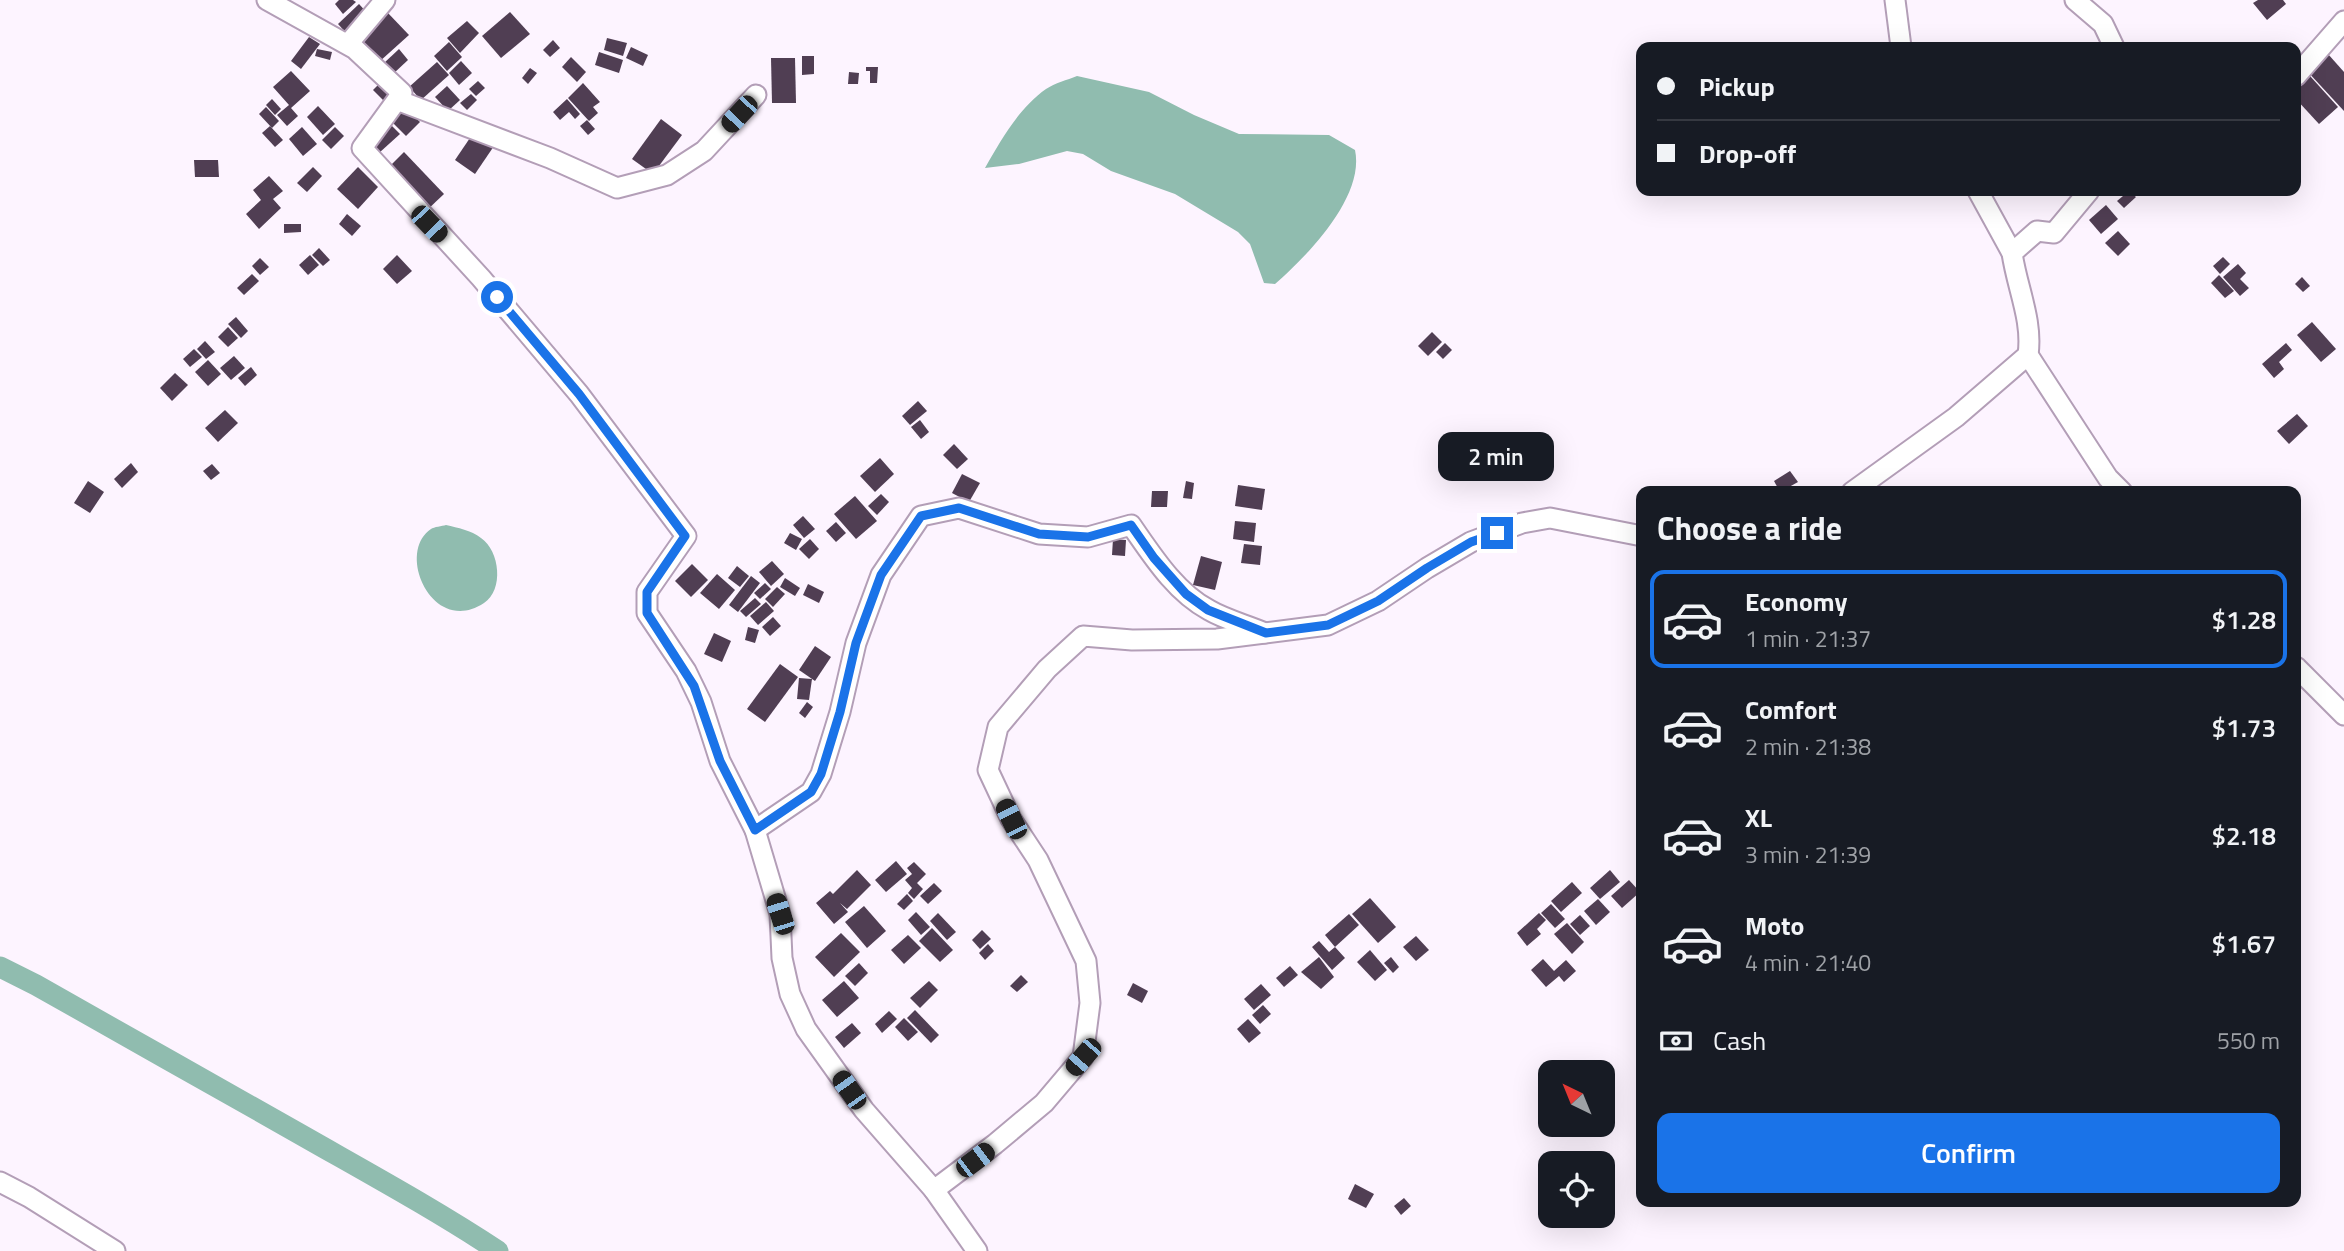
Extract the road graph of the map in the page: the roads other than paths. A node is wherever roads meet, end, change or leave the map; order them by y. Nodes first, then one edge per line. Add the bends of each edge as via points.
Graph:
1 (267, 0) edge
2 (385, 0) edge
3 (1895, 0) edge
4 (2074, 0) edge
5 (2344, 21) edge
6 (1900, 42) edge
7 (2112, 42) edge
8 (348, 44) junction
9 (2301, 70) edge
10 (756, 96) dead end
11 (397, 100) junction
12 (1981, 196) edge
13 (2085, 196) edge
14 (2012, 253) junction
15 (2028, 355) junction
16 (1860, 486) edge
17 (2116, 486) edge
18 (1636, 535) edge
19 (1266, 633) junction
20 (2301, 672) edge
21 (2344, 715) edge
22 (755, 830) junction
23 (0, 1182) edge
24 (934, 1190) junction
25 (115, 1251) edge
26 (977, 1251) edge

1 - 8 street
2 - 8 street
3 - 6 street
4 - 7 street via 2103,24
5 - 9 street
8 - 11 street via 402,93
10 - 11 street via 704,151 667,175 617,188
11 - 22 street via 362,148 579,394 685,536 647,592 647,613 686,671 720,761
12 - 14 street
13 - 14 street via 2054,233 2038,231
14 - 15 street via 2031,337
15 - 16 street via 1955,417
15 - 17 street
18 - 19 street via 1550,518 1522,523 1471,542 1378,601 1328,625
19 - 22 street via 1208,610 1186,594 1131,525 1088,537 1039,534 959,508 921,516 881,575 856,643 821,774 811,792
19 - 24 street via 1217,639 1083,636 1047,669 998,727 988,770 1086,961 1087,1030 1083,1057 1044,1103
20 - 21 street
22 - 24 street via 780,914 790,994 806,1030 864,1110
23 - 25 street
24 - 26 street

